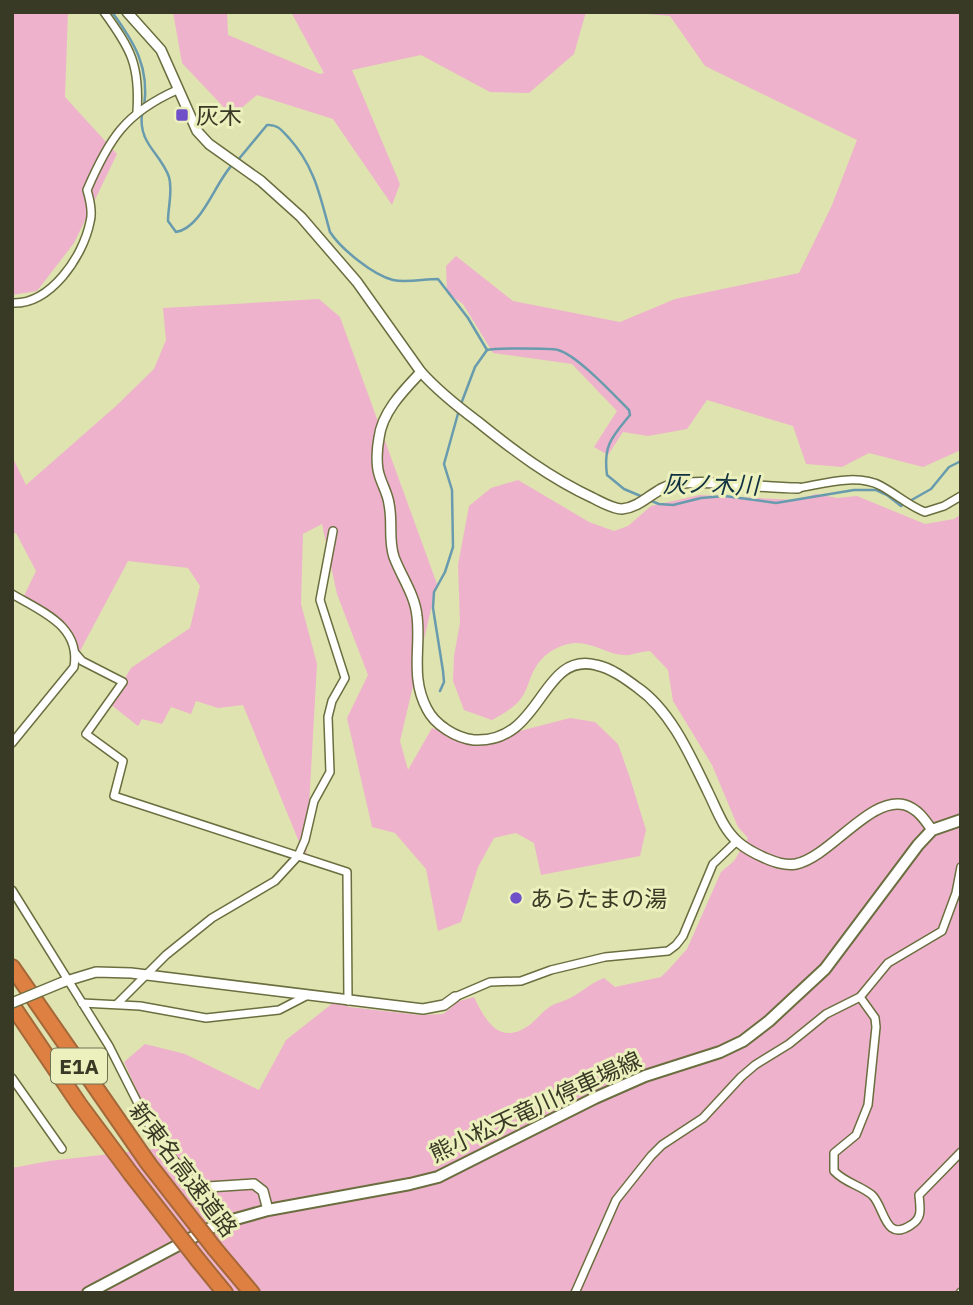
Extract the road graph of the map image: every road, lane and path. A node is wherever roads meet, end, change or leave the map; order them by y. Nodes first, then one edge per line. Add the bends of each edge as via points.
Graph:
1 (104, 12) edge
2 (127, 12) edge
3 (177, 90) junction
4 (139, 111) junction
5 (12, 303) edge
6 (421, 372) junction
7 (798, 488) joint
8 (961, 496) edge
9 (333, 531) dead end
10 (12, 594) edge
11 (76, 654) junction
12 (12, 743) edge
13 (961, 820) edge
14 (932, 830) junction
15 (737, 841) junction
16 (298, 856) junction
17 (961, 866) edge
18 (12, 890) edge
19 (12, 967) edge
20 (145, 975) junction
21 (66, 981) junction
22 (308, 995) junction
23 (860, 997) junction
24 (455, 998) joint
25 (348, 1001) junction
26 (82, 1003) junction
27 (12, 1004) edge
28 (117, 1004) junction
29 (12, 1078) edge
30 (62, 1149) dead end
31 (961, 1152) edge
32 (208, 1187) joint
33 (268, 1210) junction
34 (88, 1293) edge
35 (225, 1293) edge
36 (252, 1293) edge
37 (575, 1293) edge

1 - 4 street via 127,44
2 - 3 street via 161,50
3 - 4 street
3 - 6 street via 197,131 302,217 357,282
4 - 5 street via 112,141 87,190 91,221 73,261 37,299
6 - 7 street via 548,475 611,506 621,509 642,502 665,486 693,482
6 - 15 street via 386,415 378,456 389,502 389,538 417,615 415,661 428,712 455,734 474,740 495,737 522,723 557,675 569,667 596,664 641,690 656,705 690,755 723,824
7 - 8 street via 865,480 925,512
9 - 16 street via 320,600 345,678 328,717 330,772 314,800
10 - 11 street via 64,625
11 - 12 street via 74,667
11 - 16 street via 123,682 86,734 123,761 114,796
13 - 14 main road
14 - 15 street via 914,810 898,804 866,817 798,863 770,860
14 - 33 main road, 熊小松天竜川停車場線 via 833,960 743,1041 595,1098 439,1177
15 - 24 street via 713,864 683,936 668,951 605,957 521,981 490,982
16 - 20 street via 275,881 212,918
16 - 25 street via 347,872
17 - 23 street via 957,893 942,931 888,963
18 - 21 street
19 - 36 highway, 新東名高速道路 / E1A, bridge via 148,1163
20 - 21 street via 96,972
20 - 22 street
20 - 28 street
21 - 26 street
21 - 27 street, bridge
22 - 25 street
22 - 28 street via 279,1010 206,1018
23 - 31 street via 876,1027 868,1105 856,1135 834,1153 834,1171 870,1193 883,1219 894,1229 904,1229 919,1219 919,1195
23 - 37 street via 826,1014 755,1065 703,1118 651,1156 616,1200
24 - 25 street via 423,1009
26 - 28 street
26 - 32 street via 121,1067 155,1137 193,1183
27 - 35 highway, 新東名高速道路 / E1A, bridge via 79,1104
29 - 30 street
32 - 33 street via 254,1184 263,1191
33 - 34 main road, 熊小松天竜川停車場線 via 218,1224

